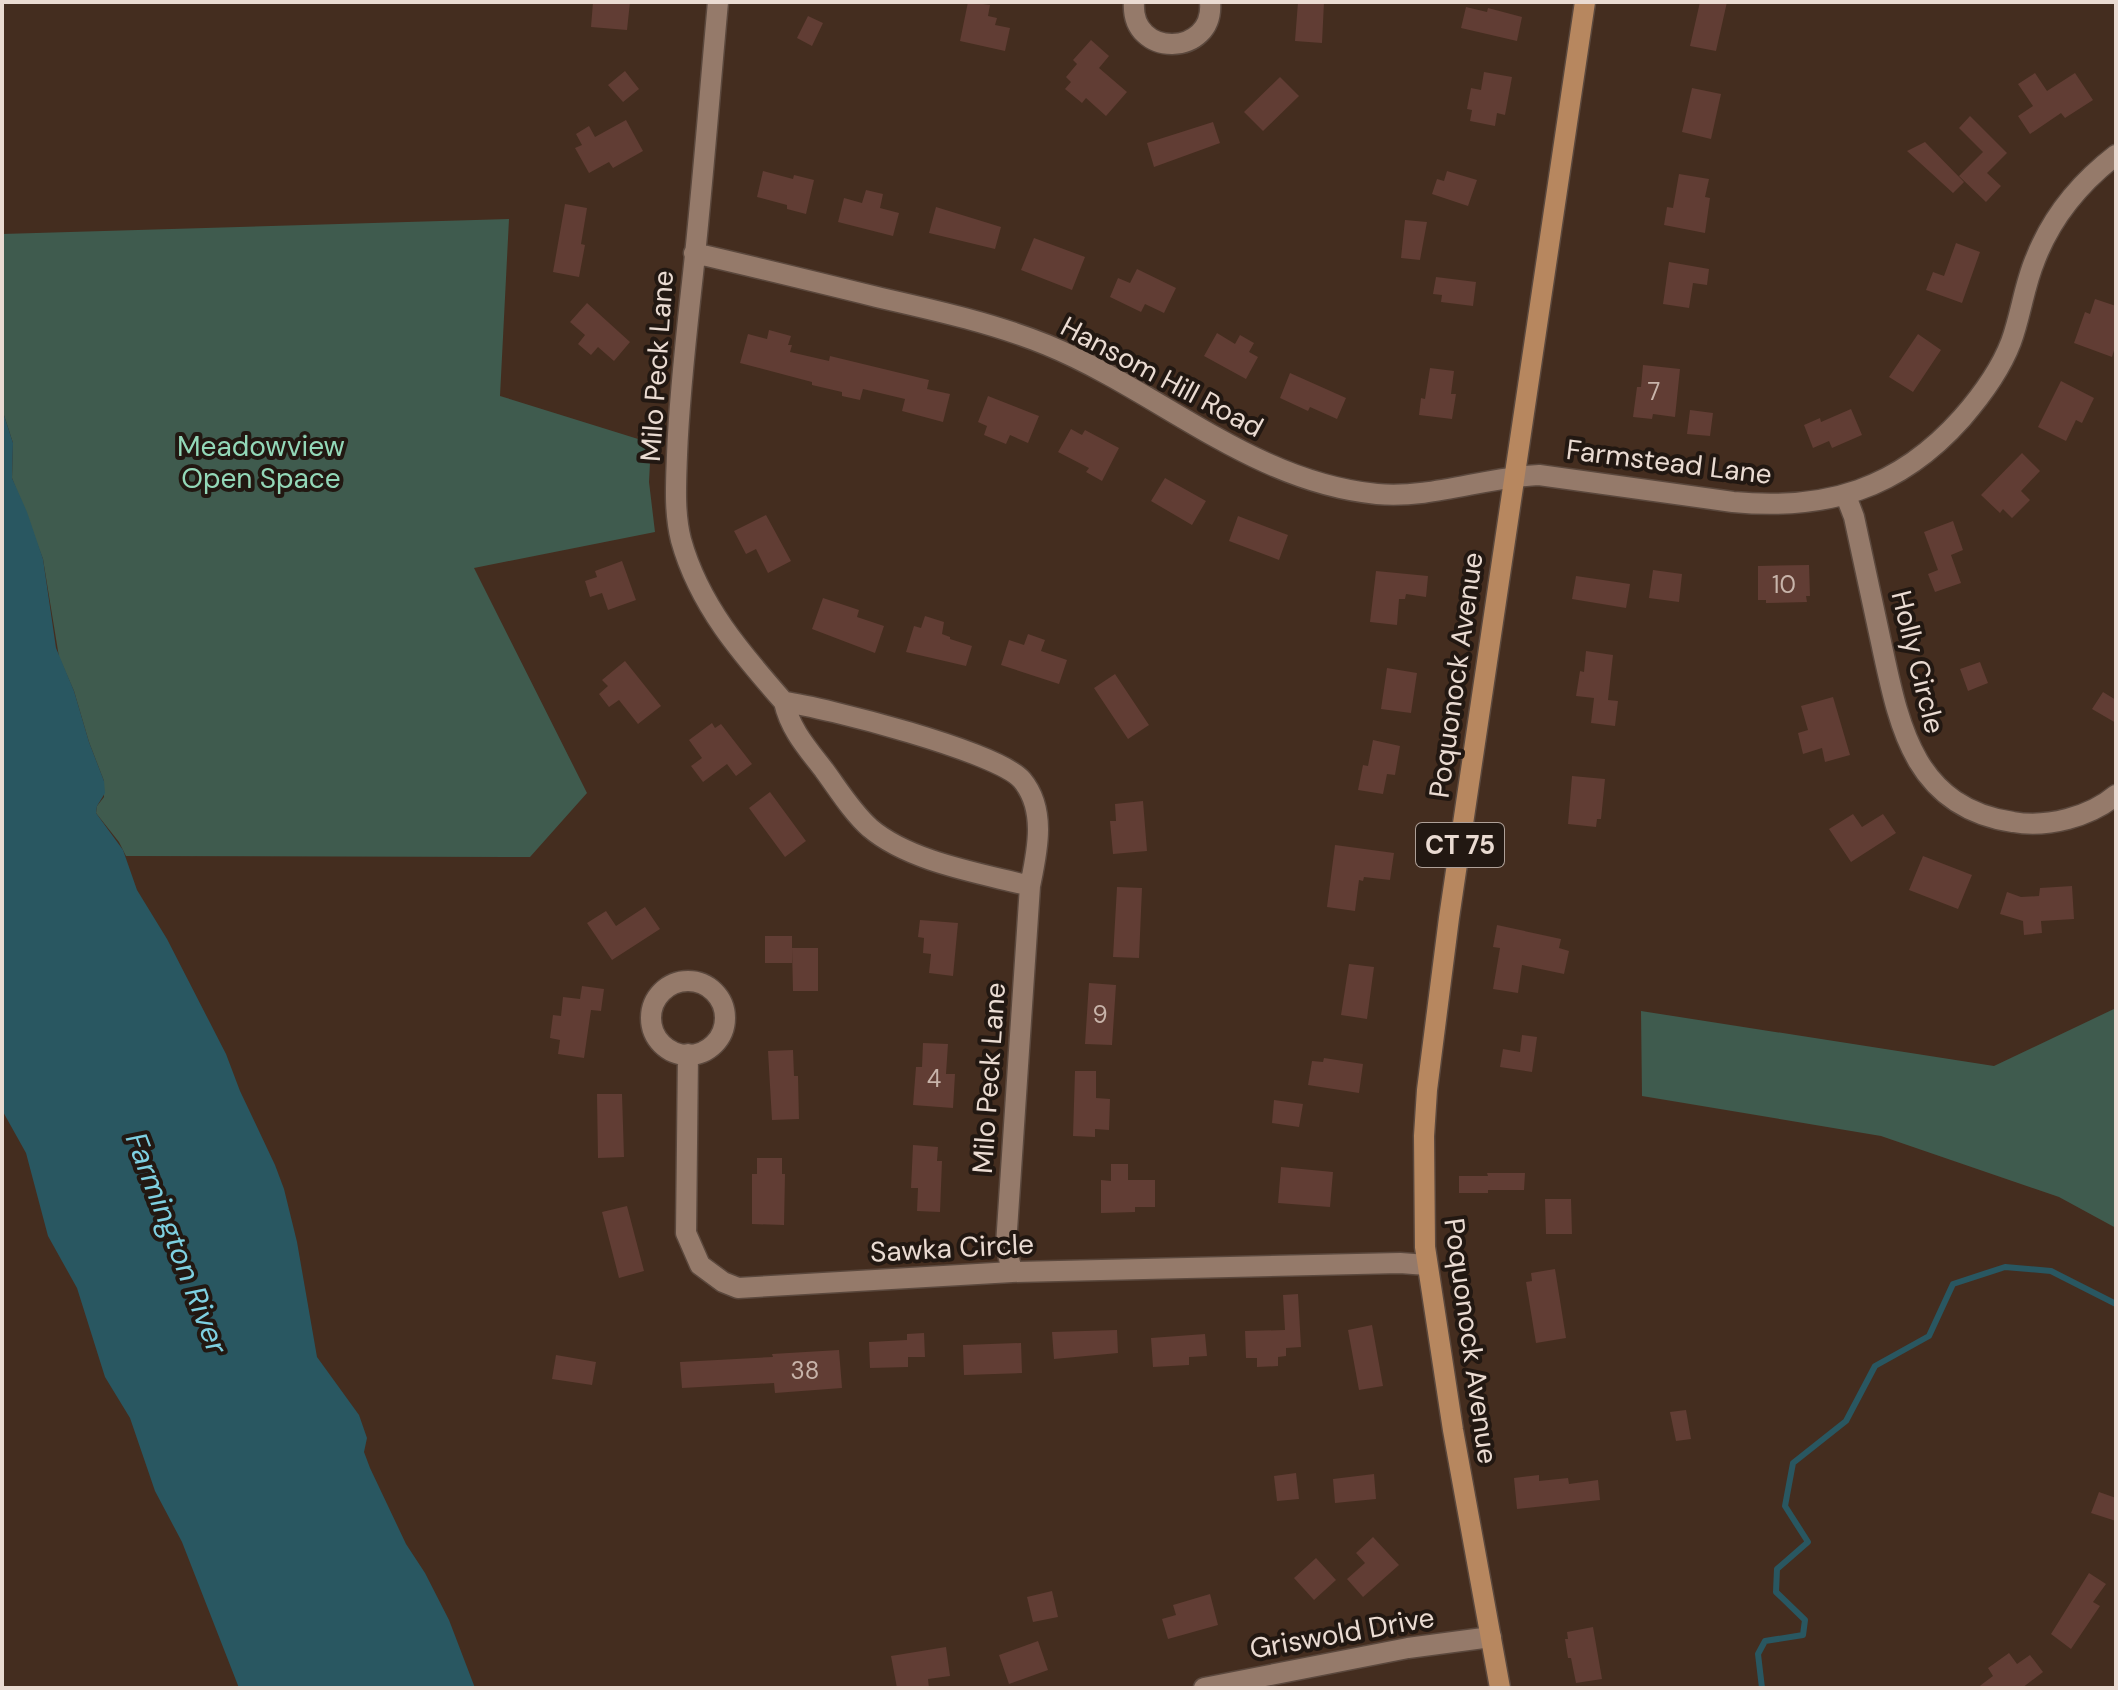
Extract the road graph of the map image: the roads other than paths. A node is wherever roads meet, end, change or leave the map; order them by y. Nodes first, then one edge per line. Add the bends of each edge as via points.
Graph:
1 (718, 2) edge
2 (1134, 2) edge
3 (1210, 2) edge
4 (1585, 2) edge
5 (2116, 155) edge
6 (694, 253) junction
7 (1513, 476) junction
8 (1846, 496) junction
9 (784, 702) junction
10 (2116, 795) edge
11 (1030, 886) junction
12 (688, 1054) dead end
13 (1427, 1265) junction
14 (1012, 1272) junction
15 (1491, 1637) junction
16 (1204, 1688) edge
17 (1500, 1688) edge

1 - 6 street, Milo Peck Lane
2 - 3 street via 1144,34 1168,45 1193,39 1203,30
4 - 7 main road, Poquonock Avenue / CT 75
5 - 8 street, Farmstead Lane via 2086,181 2046,237 2011,341 1976,402 1927,453
6 - 7 street, Hansom Hill Road via 934,310 1044,344 1126,383 1257,460 1299,477 1378,494
6 - 9 street, Milo Peck Lane via 678,438 681,540 712,612
7 - 8 street, Farmstead Lane via 1756,504
7 - 13 main road, Poquonock Avenue / CT 75 via 1427,1090
8 - 10 street, Holly Circle via 1899,720 1916,761 1930,779 1962,805 2022,824 2091,811
9 - 11 street, Milo Peck Lane via 789,723 866,825 886,841
9 - 11 street, Milo Peck Lane via 811,705 1001,764 1021,779 1038,819
11 - 14 street, Milo Peck Lane via 1006,1245
12 - 14 street, Sawka Circle via 686,1233 700,1265 723,1282 754,1288
13 - 14 street, Sawka Circle
13 - 15 main road, Poquonock Avenue / CT 75
15 - 16 street, Griswold Drive
15 - 17 main road, Poquonock Avenue / CT 75

